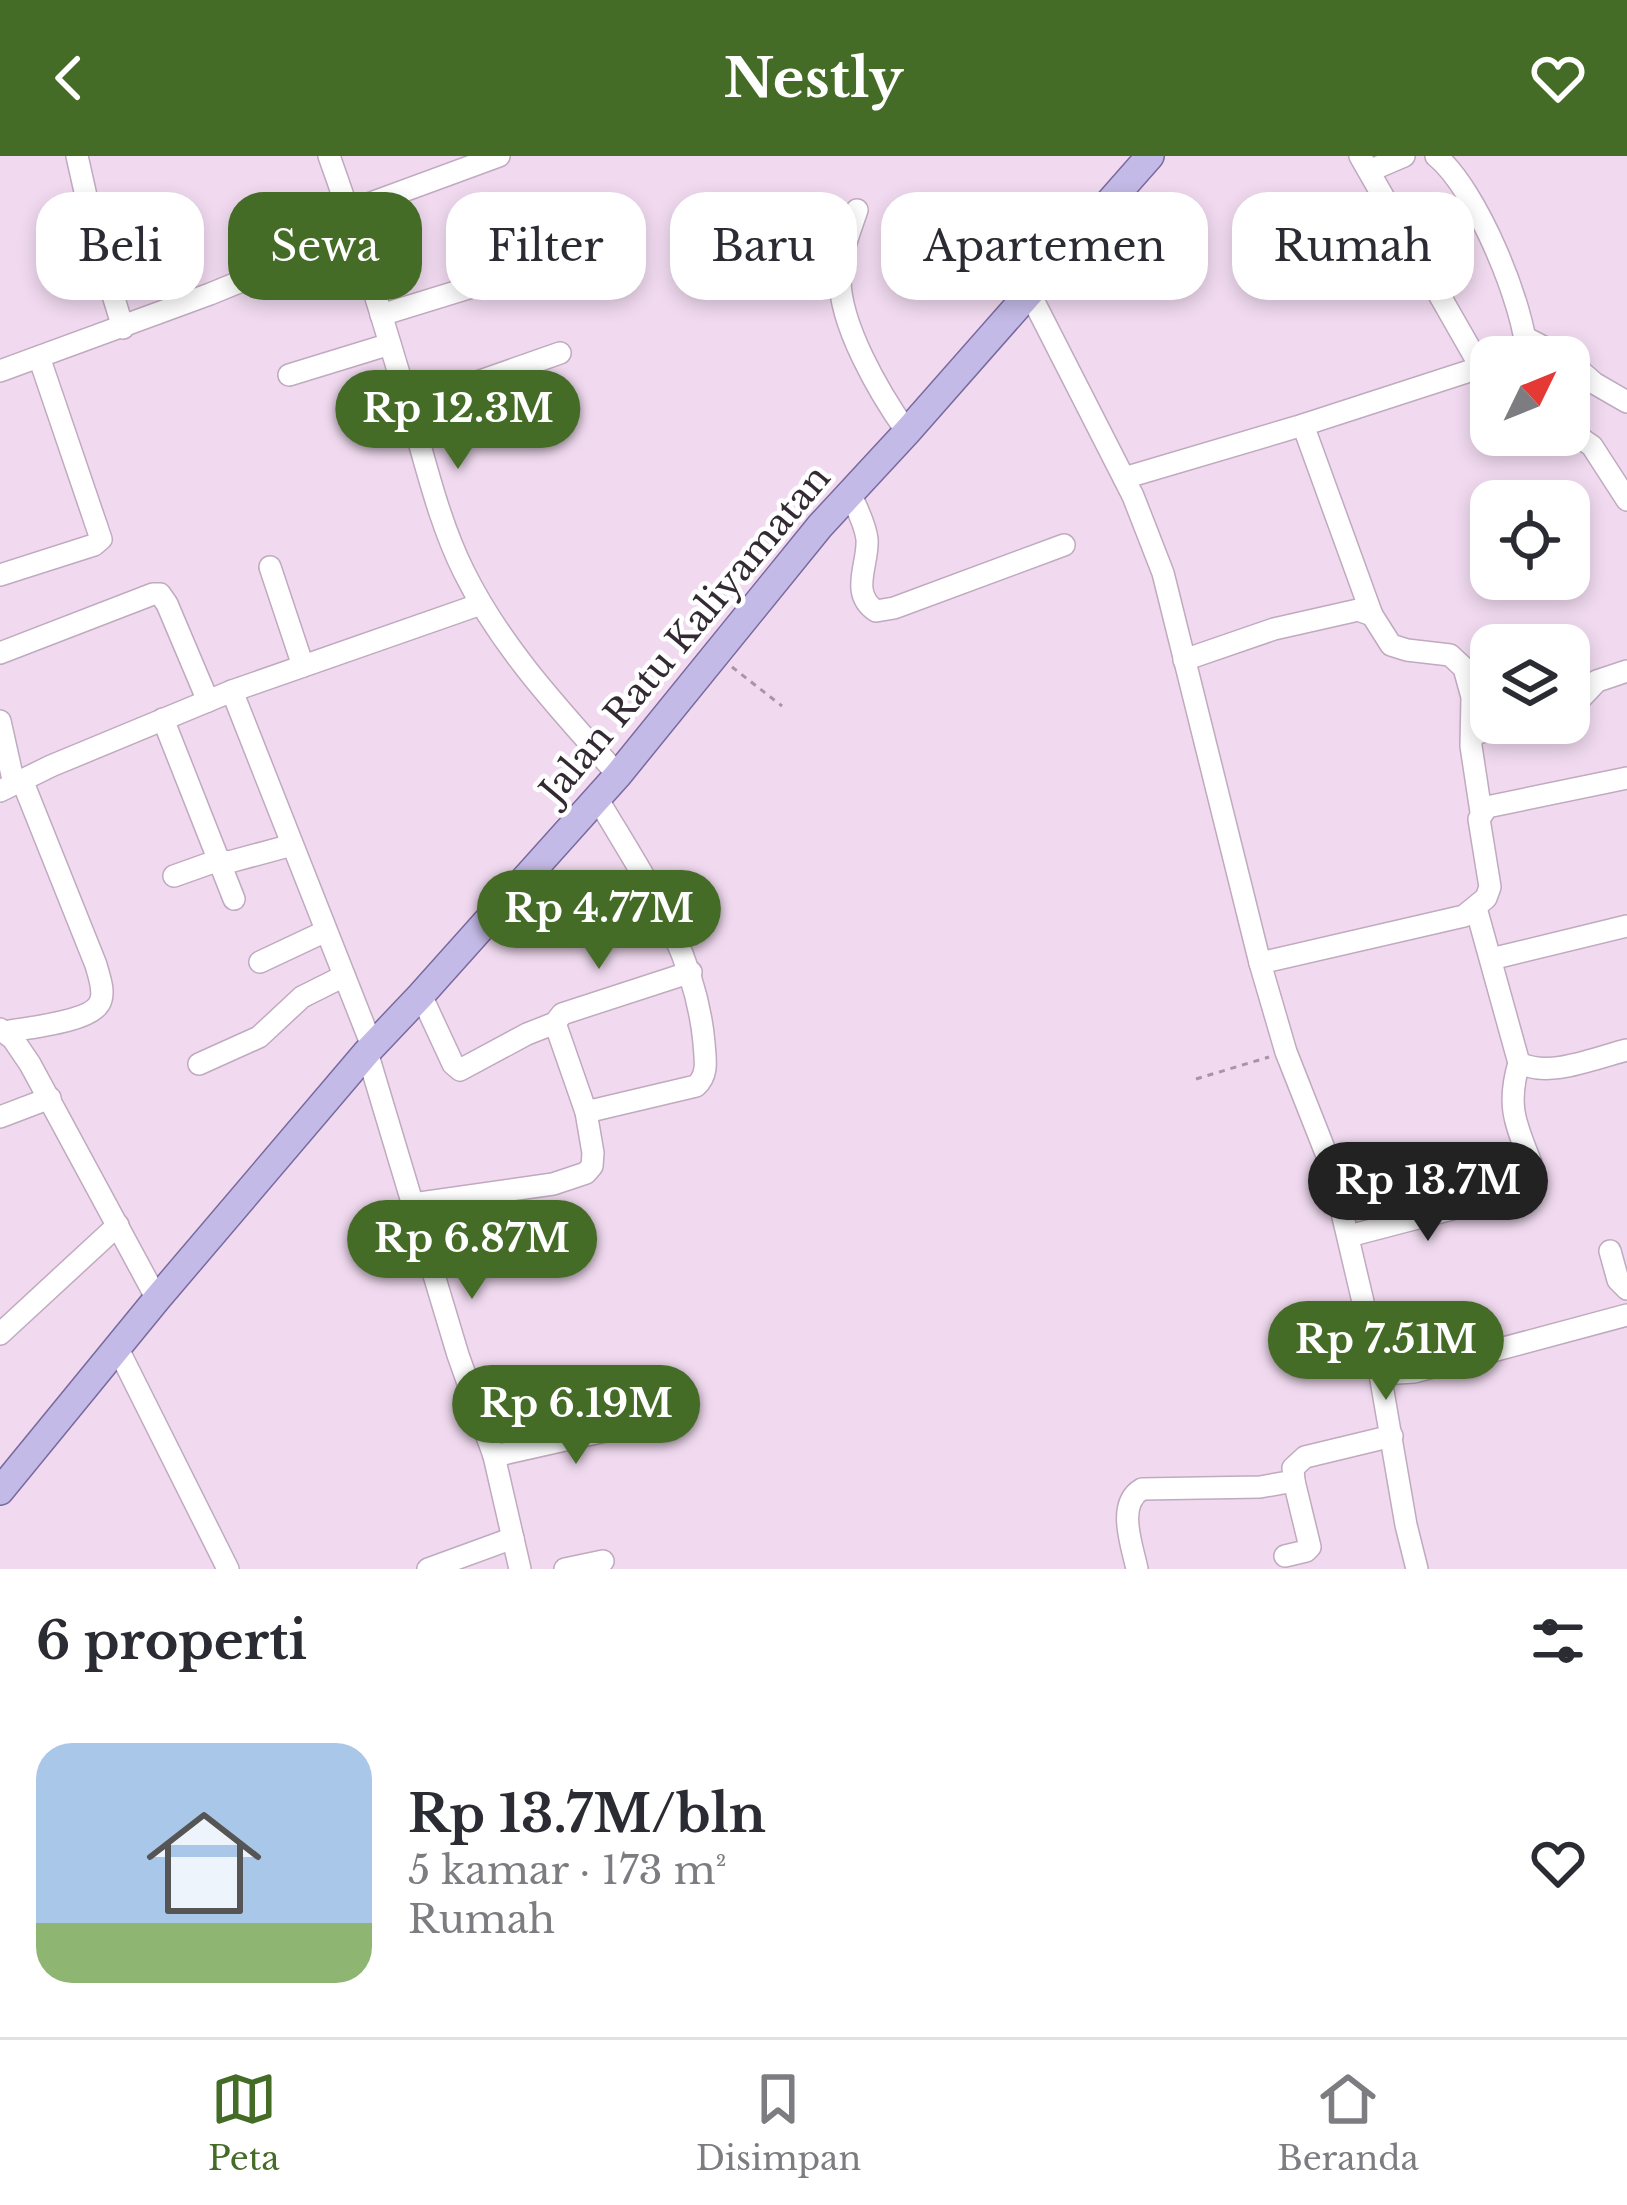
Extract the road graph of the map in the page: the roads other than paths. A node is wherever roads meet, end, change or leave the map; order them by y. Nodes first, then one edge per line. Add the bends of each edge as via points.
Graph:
1 (77, 156) edge
2 (329, 156) edge
3 (500, 156) edge
4 (1150, 156) edge
5 (1404, 156) edge
6 (1436, 156) edge
7 (1365, 164) edge
8 (342, 192) edge
9 (413, 192) edge
10 (1118, 192) edge
11 (228, 286) edge
12 (446, 295) edge
13 (376, 300) edge
14 (844, 300) edge
15 (1022, 300) edge
16 (1033, 300) edge
17 (381, 315) junction
18 (123, 328) junction
19 (1524, 336) edge
20 (1470, 340) edge
21 (390, 344) junction
22 (560, 353) dead end
23 (39, 357) junction
24 (1470, 370) edge
25 (0, 371) edge
26 (289, 376) dead end
27 (1590, 380) edge
28 (1627, 403) edge
29 (409, 406) junction
30 (1303, 425) junction
31 (907, 432) junction
32 (1590, 445) edge
33 (1124, 478) junction
34 (1624, 490) edge
35 (850, 493) junction
36 (1064, 545) dead end
37 (270, 567) dead end
38 (0, 575) edge
39 (481, 604) junction
40 (1372, 615) junction
41 (0, 653) edge
42 (1184, 660) junction
43 (303, 666) junction
44 (1627, 671) edge
45 (1590, 689) edge
46 (1470, 690) edge
47 (232, 691) junction
48 (208, 700) junction
49 (163, 719) junction
50 (0, 721) edge
51 (1471, 744) edge
52 (618, 775) junction
53 (1627, 778) edge
54 (12, 785) edge
55 (597, 798) junction
56 (1481, 812) junction
57 (292, 845) junction
58 (219, 860) junction
59 (174, 876) dead end
60 (234, 899) dead end
61 (1476, 908) junction
62 (1627, 926) edge
63 (326, 931) junction
64 (1491, 959) junction
65 (260, 962) dead end
66 (1260, 963) junction
67 (691, 972) junction
68 (344, 976) junction
69 (422, 995) junction
70 (555, 1023) junction
71 (2, 1031) edge
72 (369, 1049) junction
73 (1627, 1050) edge
74 (1519, 1063) junction
75 (200, 1064) dead end
76 (50, 1098) junction
77 (586, 1112) junction
78 (0, 1118) edge
79 (1534, 1171) dead end
80 (1494, 1198) dead end
81 (413, 1204) junction
82 (118, 1225) junction
83 (1349, 1236) junction
84 (1610, 1251) dead end
85 (1627, 1289) edge
86 (157, 1299) junction
87 (1627, 1315) edge
88 (0, 1334) edge
89 (118, 1349) junction
90 (1380, 1374) junction
91 (645, 1422) dead end
92 (1392, 1436) junction
93 (494, 1456) junction
94 (1294, 1481) junction
95 (0, 1491) edge
96 (512, 1538) junction
97 (1286, 1556) dead end
98 (602, 1561) dead end
99 (228, 1569) edge
100 (428, 1569) edge
101 (520, 1569) edge
102 (565, 1569) edge
103 (1137, 1569) edge
104 (1418, 1569) edge

1 - 18 street
2 - 8 street
3 - 9 street
4 - 10 main road, Jalan Ratu Kaliyamatan
5 - 7 street
6 - 19 street via 1475,204
7 - 20 street
11 - 18 street
12 - 17 street
13 - 17 street
14 - 31 street via 859,349
15 - 31 main road, Jalan Ratu Kaliyamatan
16 - 33 street
17 - 21 street
18 - 23 street
21 - 26 street
21 - 29 street
22 - 29 street
23 - 25 street
23 - 38 street via 101,539
24 - 30 street
27 - 28 street
29 - 39 street via 453,548
30 - 33 street
30 - 40 street
31 - 35 main road, Jalan Ratu Kaliyamatan
32 - 34 street
33 - 42 street via 1162,572
35 - 36 street via 866,536 862,593 876,611
35 - 52 main road, Jalan Ratu Kaliyamatan
37 - 43 street
39 - 43 street
39 - 52 street
40 - 42 street via 1358,610 1301,622
40 - 46 street via 1391,645 1450,655
41 - 48 street via 160,594
42 - 66 street
43 - 47 street
44 - 45 street
47 - 48 street
47 - 57 street
48 - 49 street
49 - 54 street
49 - 58 street
50 - 54 street
51 - 56 street
52 - 55 main road, Jalan Ratu Kaliyamatan
53 - 56 street
54 - 71 street via 96,965 101,996 86,1014
55 - 67 street
55 - 69 main road, Jalan Ratu Kaliyamatan
56 - 61 street via 1490,886
57 - 58 street
57 - 63 street
58 - 59 street
58 - 60 street
61 - 64 street
61 - 66 street
62 - 64 street
63 - 65 street
63 - 68 street
64 - 74 street
66 - 83 street
67 - 70 street
67 - 77 street via 703,1027 702,1082
68 - 72 street
68 - 75 street via 302,997 259,1036
69 - 70 street via 460,1070
69 - 72 main road, Jalan Ratu Kaliyamatan
70 - 77 street
71 - 76 street
72 - 81 street
72 - 86 main road, Jalan Ratu Kaliyamatan
73 - 74 street via 1553,1068
74 - 79 street via 1514,1115
76 - 78 street
76 - 82 street
77 - 81 street via 592,1166 578,1178
80 - 83 street
81 - 93 street
82 - 86 street
82 - 88 street
83 - 90 street
84 - 85 street
86 - 89 main road, Jalan Ratu Kaliyamatan
87 - 90 street
89 - 95 main road, Jalan Ratu Kaliyamatan
89 - 99 street
90 - 92 street
91 - 93 street
92 - 94 street via 1305,1457 1293,1468
92 - 104 street
93 - 96 street
94 - 97 street via 1310,1547
94 - 103 street via 1137,1491 1127,1510
96 - 100 street
96 - 101 street
98 - 102 street

